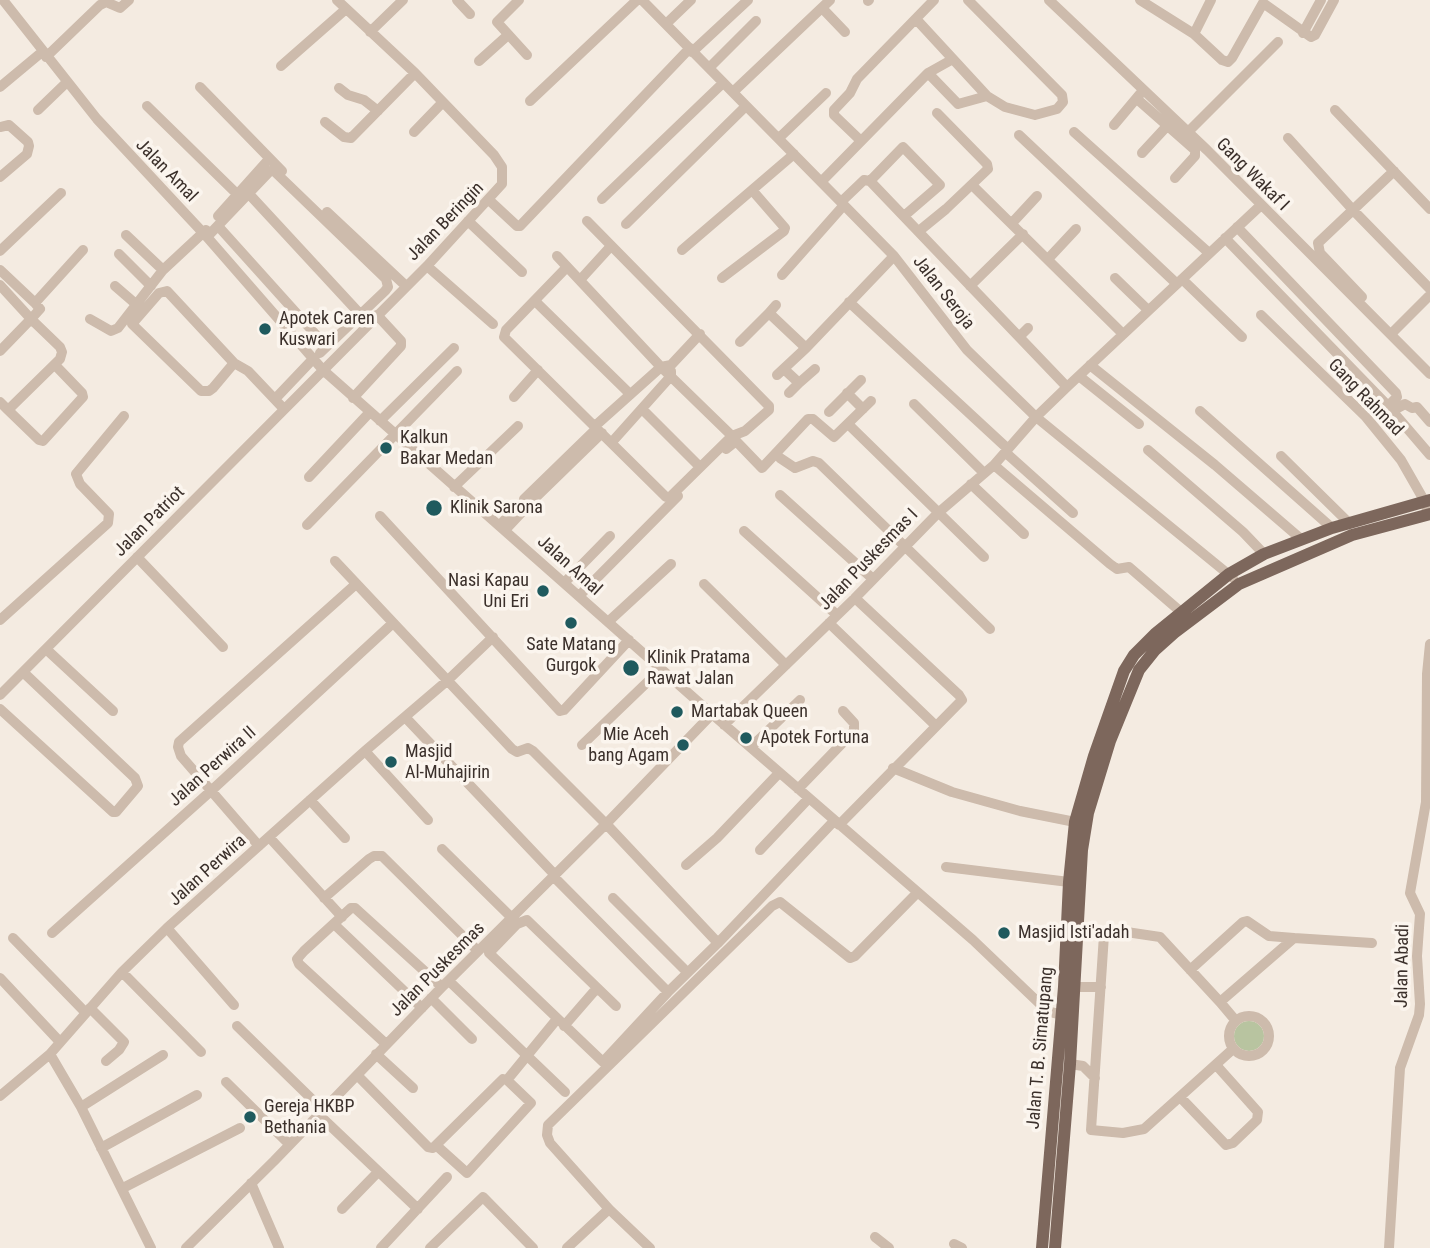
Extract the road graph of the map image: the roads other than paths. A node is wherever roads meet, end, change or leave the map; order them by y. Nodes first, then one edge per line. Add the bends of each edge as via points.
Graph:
1 (3, 0) edge
2 (129, 0) edge
3 (403, 0) edge
4 (457, 0) edge
5 (519, 0) edge
6 (639, 0) edge
7 (691, 0) edge
8 (748, 0) edge
9 (934, 0) edge
10 (968, 0) edge
11 (1049, 0) edge
12 (1140, 0) edge
13 (1211, 0) edge
14 (1321, 0) edge
15 (1334, 0) edge
16 (1264, 2) edge
17 (340, 3) edge
18 (826, 4) edge
19 (470, 15) dead end
20 (916, 19) junction
21 (757, 21) dead end
22 (666, 24) junction
23 (370, 32) junction
24 (845, 32) dead end
25 (1303, 33) junction
26 (1194, 34) junction
27 (508, 35) junction
28 (1278, 42) dead end
29 (691, 50) junction
30 (44, 54) junction
31 (527, 55) dead end
32 (953, 59) junction
33 (479, 61) dead end
34 (281, 66) dead end
35 (709, 68) junction
36 (415, 73) junction
37 (928, 73) junction
38 (66, 83) junction
39 (723, 83) junction
40 (0, 87) edge
41 (200, 87) dead end
42 (339, 88) dead end
43 (733, 92) junction
44 (826, 93) dead end
45 (1140, 95) junction
46 (987, 96) junction
47 (530, 101) dead end
48 (443, 102) junction
49 (147, 106) dead end
50 (746, 106) junction
51 (38, 110) dead end
52 (1335, 110) dead end
53 (378, 111) junction
54 (937, 113) dead end
55 (325, 122) dead end
56 (1114, 125) dead end
57 (1167, 126) junction
58 (0, 127) edge
59 (414, 132) dead end
60 (1074, 132) dead end
61 (1187, 133) junction
62 (1019, 135) dead end
63 (779, 138) junction
64 (1288, 138) dead end
65 (860, 140) junction
66 (1142, 153) dead end
67 (794, 154) junction
68 (269, 159) junction
69 (1394, 171) junction
70 (0, 177) edge
71 (1175, 178) dead end
72 (870, 181) junction
73 (821, 182) junction
74 (972, 185) junction
75 (752, 190) junction
76 (61, 193) dead end
77 (244, 194) junction
78 (1037, 197) dead end
79 (602, 199) dead end
80 (489, 200) junction
81 (842, 204) junction
82 (1260, 206) junction
83 (1430, 209) edge
84 (1353, 210) junction
85 (904, 216) junction
86 (468, 221) junction
87 (587, 221) dead end
88 (1012, 223) junction
89 (626, 224) dead end
90 (218, 226) junction
91 (1237, 226) junction
92 (1076, 229) dead end
93 (919, 231) junction
94 (1024, 234) junction
95 (126, 235) dead end
96 (205, 235) junction
97 (1225, 239) junction
98 (611, 246) junction
99 (83, 250) dead end
100 (682, 250) dead end
101 (0, 251) edge
102 (1209, 253) junction
103 (118, 254) dead end
104 (557, 256) dead end
105 (894, 256) junction
106 (1048, 259) junction
107 (427, 266) junction
108 (567, 267) junction
109 (0, 270) edge
110 (163, 270) junction
111 (522, 272) dead end
112 (782, 275) dead end
113 (722, 278) dead end
114 (1115, 278) dead end
115 (580, 279) junction
116 (1179, 282) junction
117 (0, 285) edge
118 (115, 286) dead end
119 (151, 286) junction
120 (406, 286) junction
121 (970, 286) junction
122 (1430, 289) edge
123 (1430, 295) edge
124 (535, 301) junction
125 (849, 302) junction
126 (35, 303) junction
127 (137, 305) junction
128 (1148, 310) junction
129 (360, 314) junction
130 (377, 315) junction
131 (1261, 315) dead end
132 (32, 319) junction
133 (90, 319) dead end
134 (493, 324) dead end
135 (1028, 327) dead end
136 (1394, 331) junction
137 (700, 334) junction
138 (1123, 334) junction
139 (1019, 337) junction
140 (1242, 337) dead end
141 (740, 342) dead end
142 (454, 348) dead end
143 (806, 348) junction
144 (0, 351) edge
145 (320, 353) junction
146 (234, 363) junction
147 (55, 365) junction
148 (1090, 365) junction
149 (1430, 368) edge
150 (668, 369) junction
151 (815, 369) dead end
152 (323, 370) junction
153 (538, 370) junction
154 (457, 371) dead end
155 (1430, 374) edge
156 (1079, 376) junction
157 (861, 380) dead end
158 (799, 383) junction
159 (1067, 387) junction
160 (629, 393) junction
161 (789, 393) dead end
162 (847, 393) junction
163 (514, 397) dead end
164 (353, 398) junction
165 (275, 399) junction
166 (914, 404) dead end
167 (285, 409) junction
168 (642, 409) junction
169 (1390, 409) junction
170 (4, 410) edge
171 (1200, 411) dead end
172 (370, 412) junction
173 (829, 412) dead end
174 (124, 416) dead end
175 (1036, 417) junction
176 (380, 421) junction
177 (1430, 422) edge
178 (848, 424) junction
179 (1139, 424) dead end
180 (518, 426) dead end
181 (598, 429) junction
182 (394, 433) junction
183 (732, 436) junction
184 (612, 442) junction
185 (1148, 450) dead end
186 (1007, 451) junction
187 (1281, 456) dead end
188 (1430, 456) edge
189 (780, 458) dead end
190 (994, 465) junction
191 (700, 467) junction
192 (984, 473) junction
193 (309, 477) dead end
194 (971, 484) junction
195 (454, 487) junction
196 (780, 495) dead end
197 (527, 502) dead end
198 (1428, 508) edge
199 (518, 511) dead end
200 (938, 513) junction
201 (1073, 513) dead end
202 (380, 516) dead end
203 (1349, 523) junction
204 (307, 525) dead end
205 (502, 527) junction
206 (1332, 528) junction
207 (744, 531) dead end
208 (1024, 534) dead end
209 (610, 536) dead end
210 (1301, 539) junction
211 (903, 547) junction
212 (1264, 554) junction
213 (137, 557) junction
214 (984, 557) dead end
215 (335, 561) dead end
216 (671, 564) dead end
217 (1229, 574) junction
218 (873, 579) junction
219 (564, 583) junction
220 (356, 584) junction
221 (704, 584) dead end
222 (1239, 584) junction
223 (579, 596) junction
224 (855, 598) junction
225 (1181, 612) junction
226 (838, 614) junction
227 (0, 620) edge
228 (608, 622) junction
229 (393, 623) junction
230 (830, 623) junction
231 (990, 629) dead end
232 (493, 637) junction
233 (629, 640) junction
234 (1430, 644) edge
235 (223, 647) dead end
236 (46, 649) junction
237 (786, 665) junction
238 (661, 669) junction
239 (23, 672) junction
240 (1429, 674) edge
241 (448, 680) junction
242 (0, 695) edge
243 (800, 700) dead end
244 (0, 709) edge
245 (113, 711) dead end
246 (843, 711) dead end
247 (712, 714) junction
248 (405, 717) junction
249 (724, 725) junction
250 (935, 725) junction
251 (1105, 740) junction
252 (582, 746) dead end
253 (751, 747) junction
254 (365, 751) junction
255 (1428, 759) edge
256 (893, 768) junction
257 (779, 773) junction
258 (798, 789) junction
259 (212, 790) junction
260 (809, 798) junction
261 (310, 800) junction
262 (1428, 802) edge
263 (428, 820) dead end
264 (1075, 822) junction
265 (836, 823) junction
266 (606, 824) junction
267 (269, 837) junction
268 (345, 838) dead end
269 (259, 846) junction
270 (442, 849) dead end
271 (760, 850) dead end
272 (686, 865) dead end
273 (946, 867) dead end
274 (555, 876) junction
275 (1069, 882) junction
276 (918, 893) junction
277 (324, 898) junction
278 (613, 898) dead end
279 (512, 918) junction
280 (339, 921) junction
281 (167, 928) junction
282 (52, 933) dead end
283 (1269, 936) junction
284 (13, 938) dead end
285 (1294, 938) junction
286 (719, 943) junction
287 (1372, 943) dead end
288 (483, 951) junction
289 (1270, 957) junction
290 (1190, 970) junction
291 (122, 972) junction
292 (687, 972) junction
293 (0, 978) edge
294 (445, 984) junction
295 (1069, 987) junction
296 (1101, 987) junction
297 (597, 988) junction
298 (668, 992) junction
299 (431, 998) junction
300 (1220, 1002) junction
301 (234, 1005) dead end
302 (617, 1006) dead end
303 (422, 1008) junction
304 (88, 1011) junction
305 (1066, 1016) junction
306 (1236, 1021) junction
307 (560, 1023) junction
308 (237, 1026) dead end
309 (472, 1039) dead end
310 (60, 1042) junction
311 (386, 1044) junction
312 (1233, 1049) junction
313 (201, 1052) dead end
314 (50, 1054) junction
315 (376, 1054) junction
316 (163, 1055) dead end
317 (526, 1055) junction
318 (106, 1061) dead end
319 (1070, 1064) junction
320 (1217, 1066) junction
321 (357, 1075) junction
322 (1095, 1078) junction
323 (507, 1080) junction
324 (226, 1082) dead end
325 (413, 1088) dead end
326 (565, 1092) dead end
327 (197, 1095) dead end
328 (0, 1096) edge
329 (1181, 1098) junction
330 (81, 1107) junction
331 (321, 1112) junction
332 (240, 1128) dead end
333 (289, 1144) junction
334 (437, 1146) junction
335 (101, 1148) junction
336 (378, 1172) junction
337 (447, 1177) dead end
338 (251, 1183) junction
339 (123, 1188) junction
340 (342, 1209) dead end
341 (418, 1209) junction
342 (609, 1209) junction
343 (875, 1237) dead end
344 (151, 1248) edge
345 (186, 1248) edge
346 (279, 1248) edge
347 (382, 1248) edge
348 (430, 1248) edge
349 (533, 1248) edge
350 (567, 1248) edge
351 (650, 1248) edge
352 (889, 1248) edge
353 (1042, 1248) edge
354 (1055, 1248) edge
355 (1389, 1248) edge

1 - 30 street, Jalan Amal
2 - 30 street via 120,8 106,2 100,5
3 - 23 street
4 - 19 street
5 - 27 street via 497,22
6 - 22 street, Jalan Seroja
6 - 47 street
7 - 22 street
8 - 29 street
9 - 20 street
10 - 46 street via 1063,98 1057,109 1035,115
11 - 45 street, Gang Wakaf I
12 - 26 street
13 - 26 street
14 - 25 street
15 - 25 street via 1313,37
16 - 25 street
16 - 26 street via 1228,62
17 - 23 street, Jalan Beringin
17 - 34 street
18 - 24 street
18 - 43 street
20 - 32 street
20 - 65 street via 857,79 834,111
21 - 35 street
22 - 29 street, Jalan Seroja
23 - 36 street, Jalan Beringin
27 - 31 street
27 - 33 street
28 - 61 street
29 - 35 street, Jalan Seroja
29 - 80 street via 520,226
30 - 38 street, Jalan Amal
30 - 40 street
32 - 37 street
32 - 46 street
35 - 39 street, Jalan Seroja
36 - 48 street, Jalan Beringin
36 - 53 street
37 - 46 street via 958,104
37 - 65 street
38 - 51 street
38 - 96 street, Jalan Amal
39 - 43 street, Jalan Seroja
39 - 79 street
41 - 68 street
42 - 53 street
43 - 50 street, Jalan Seroja
44 - 63 street
45 - 56 street
45 - 57 street
45 - 61 street, Gang Wakaf I
48 - 59 street
48 - 80 street, Jalan Beringin via 502,167 502,184
49 - 77 street
50 - 63 street, Jalan Seroja
50 - 89 street
52 - 69 street
53 - 55 street via 351,138
54 - 74 street via 988,165
57 - 66 street
57 - 71 street via 1196,153
58 - 70 street via 9,125 29,146 27,154
60 - 102 street
61 - 82 street, Gang Wakaf I
62 - 116 street
63 - 67 street, Jalan Seroja
64 - 84 street
65 - 73 street
67 - 73 street, Jalan Seroja
67 - 75 street
68 - 77 street
68 - 120 street
69 - 83 street
69 - 84 street
72 - 81 street via 864,180
72 - 85 street
72 - 85 street via 903,147 933,177 940,185
73 - 81 street, Jalan Seroja
74 - 88 street
74 - 93 street
75 - 100 street
75 - 113 street via 784,231
76 - 101 street
77 - 90 street
77 - 96 street
77 - 129 street
77 - 129 street via 276,171 386,279 388,288
78 - 88 street
80 - 86 street, Jalan Beringin
81 - 105 street, Jalan Seroja
81 - 112 street
82 - 91 street, Jalan Puskesmas I
82 - 155 street, Gang Wakaf I
84 - 122 street
84 - 136 street via 1321,240 1318,250
85 - 93 street
86 - 107 street, Jalan Beringin
86 - 111 street
87 - 98 street
88 - 94 street
90 - 96 street
90 - 145 street
91 - 97 street, Jalan Puskesmas I
91 - 169 street via 1396,393
92 - 106 street
93 - 121 street
94 - 106 street
94 - 121 street
95 - 110 street
96 - 110 street
96 - 145 street, Jalan Amal
97 - 102 street, Jalan Puskesmas I
97 - 169 street
98 - 115 street
98 - 137 street
99 - 126 street
102 - 116 street, Jalan Puskesmas I
103 - 119 street
104 - 108 street
105 - 125 street
105 - 175 street, Jalan Seroja via 967,350
106 - 138 street
107 - 120 street, Jalan Beringin
107 - 134 street
108 - 115 street
108 - 124 street
109 - 126 street
110 - 119 street
114 - 128 street
115 - 150 street
116 - 128 street, Jalan Puskesmas I
116 - 140 street
117 - 132 street
118 - 127 street
119 - 127 street
120 - 130 street, Jalan Beringin
121 - 139 street
123 - 136 street
124 - 153 street via 504,337
124 - 160 street
125 - 143 street
125 - 186 street
126 - 132 street via 40,309
127 - 133 street via 113,331
128 - 138 street, Jalan Puskesmas I
129 - 145 street
130 - 152 street, Jalan Beringin
130 - 164 street via 401,346
131 - 198 street, Gang Rahmad via 1366,417 1401,460
132 - 144 street
132 - 147 street via 60,347
135 - 139 street
136 - 149 street
137 - 150 street
137 - 183 street via 769,405 745,431
138 - 148 street, Jalan Puskesmas I
139 - 159 street
141 - 143 street via 772,309
142 - 176 street
143 - 158 street via 781,372
145 - 152 street, Jalan Amal
145 - 165 street
146 - 146 street via 213,388 201,391 132,324 159,293 167,291
146 - 165 street
147 - 170 street
147 - 170 street via 83,397 43,441
148 - 156 street, Jalan Puskesmas I
148 - 210 street
150 - 160 street
150 - 168 street
150 - 183 street
151 - 158 street
152 - 164 street, Jalan Amal
152 - 167 street, Jalan Patriot
153 - 163 street
153 - 181 street
154 - 182 street
156 - 159 street, Jalan Puskesmas I
156 - 179 street
157 - 162 street
158 - 161 street
159 - 175 street, Jalan Puskesmas I
160 - 181 street
162 - 173 street
162 - 178 street via 867,405
164 - 172 street, Jalan Amal
165 - 167 street
166 - 192 street
167 - 213 street, Jalan Patriot
168 - 184 street
168 - 191 street
169 - 177 street via 1405,404 1417,407
169 - 188 street
171 - 206 street
172 - 176 street, Jalan Amal
172 - 193 street
174 - 227 street via 76,474 108,514 108,523
175 - 186 street, Jalan Puskesmas I
175 - 217 street, Jalan Seroja
176 - 182 street, Jalan Amal
178 - 200 street
178 - 223 street via 832,437 808,419 762,468 734,441
180 - 195 street
181 - 184 street
181 - 197 street
182 - 195 street, Jalan Amal
182 - 204 street
183 - 191 street
184 - 191 street via 668,498
185 - 212 street
186 - 190 street, Jalan Puskesmas I
186 - 201 street
187 - 203 street
189 - 211 street via 795,468 819,463
190 - 192 street, Jalan Puskesmas I
190 - 225 street via 1110,564 1117,569 1129,566
192 - 194 street, Jalan Puskesmas I
194 - 200 street, Jalan Puskesmas I
194 - 208 street
195 - 205 street, Jalan Amal
196 - 218 street
198 - 203 main road, Jalan T. B. Simatupang
198 - 222 main road, Jalan T. B. Simatupang
199 - 205 street
200 - 211 street, Jalan Puskesmas I
200 - 214 street
202 - 232 street
203 - 206 main road, Jalan T. B. Simatupang
205 - 219 street, Jalan Amal
206 - 210 main road, Jalan T. B. Simatupang
207 - 226 street
209 - 219 street
210 - 212 main road, Jalan T. B. Simatupang
211 - 218 street, Jalan Puskesmas I
211 - 231 street
212 - 217 main road, Jalan T. B. Simatupang
213 - 235 street
213 - 236 street, Jalan Patriot
215 - 220 street
216 - 228 street
217 - 222 street, Jalan Seroja
217 - 225 main road, Jalan T. B. Simatupang
218 - 224 street, Jalan Puskesmas I
219 - 223 street, Jalan Amal
220 - 229 street
220 - 259 street via 179,742 181,757
221 - 237 street
222 - 251 main road, Jalan T. B. Simatupang via 1155,650 1139,670
223 - 228 street, Jalan Amal
224 - 226 street, Jalan Puskesmas I
224 - 250 street via 962,698
225 - 251 main road, Jalan T. B. Simatupang via 1134,655 1124,671
226 - 230 street, Jalan Puskesmas I
228 - 233 street, Jalan Amal
229 - 241 street
229 - 259 street, Jalan Perwira II
230 - 237 street, Jalan Puskesmas I
230 - 250 street
232 - 233 street via 561,712
232 - 241 street, Jalan Perwira
233 - 238 street, Jalan Amal
234 - 240 street, Jalan Abadi
236 - 239 street, Jalan Patriot
236 - 245 street
237 - 249 street, Jalan Puskesmas I
238 - 247 street, Jalan Amal
238 - 252 street
239 - 242 street, Jalan Patriot
239 - 244 street via 135,778 138,786 113,812
240 - 255 street, Jalan Abadi
241 - 248 street, Jalan Perwira
241 - 266 street via 512,750 533,751
243 - 253 street
246 - 258 street via 854,723 854,731
247 - 249 street, Jalan Amal
247 - 266 street, Jalan Puskesmas
248 - 254 street, Jalan Perwira
248 - 274 street
249 - 253 street, Jalan Amal
250 - 256 street
251 - 264 main road, Jalan T. B. Simatupang
251 - 295 main road, Jalan T. B. Simatupang via 1084,837
253 - 257 street, Jalan Amal
254 - 261 street, Jalan Perwira
254 - 263 street
255 - 262 street, Jalan Abadi
256 - 264 street via 952,792
256 - 265 street
257 - 258 street, Jalan Amal
257 - 272 street
258 - 260 street, Jalan Amal
259 - 269 street
259 - 282 street, Jalan Perwira II
260 - 265 street, Jalan Amal
260 - 271 street
261 - 267 street, Jalan Perwira
261 - 268 street
262 - 355 street, Jalan Abadi via 1410,893 1420,914 1420,1004 1399,1068
264 - 275 main road, Jalan T. B. Simatupang
265 - 276 street, Jalan Amal
265 - 286 street
266 - 274 street, Jalan Puskesmas
266 - 286 street
267 - 269 street, Jalan Perwira
267 - 277 street
269 - 281 street, Jalan Perwira
270 - 279 street
273 - 275 street
274 - 279 street, Jalan Puskesmas
274 - 298 street
275 - 295 main road, Jalan T. B. Simatupang
276 - 305 street, Jalan Amal via 1041,1005
276 - 342 street via 850,958 779,902 772,906 548,1125 550,1143
277 - 280 street
277 - 288 street via 373,856 382,856
278 - 292 street
279 - 288 street, Jalan Puskesmas
280 - 294 street via 351,908 357,908
280 - 303 street
280 - 311 street via 298,959 299,964
281 - 291 street, Jalan Perwira
281 - 301 street
283 - 285 street
283 - 289 street
283 - 290 street via 1243,922
284 - 304 street
285 - 287 street
285 - 289 street
286 - 292 street
288 - 294 street, Jalan Puskesmas
288 - 297 street via 527,920
288 - 307 street
289 - 300 street
290 - 296 street via 1160,937 1110,930 1104,935
290 - 300 street
291 - 304 street, Jalan Perwira
291 - 313 street
292 - 298 street
293 - 310 street
294 - 299 street, Jalan Puskesmas
294 - 317 street
295 - 296 street
295 - 305 main road, Jalan T. B. Simatupang
296 - 322 street
297 - 302 street
297 - 307 street
298 - 307 street via 603,1062
299 - 303 street, Jalan Puskesmas
299 - 309 street
300 - 306 street
303 - 311 street, Jalan Puskesmas
304 - 310 street, Jalan Perwira
304 - 318 street via 124,1042
305 - 319 main road, Jalan T. B. Simatupang
305 - 353 main road, Jalan T. B. Simatupang
306 - 312 street via 1228,1038
306 - 312 street via 1248,1016 1261,1020 1269,1038 1264,1051 1252,1057
307 - 317 street
308 - 331 street
310 - 314 street, Jalan Perwira
311 - 315 street, Jalan Puskesmas
312 - 320 street
314 - 328 street, Jalan Perwira
314 - 330 street
315 - 321 street, Jalan Puskesmas
315 - 325 street
316 - 330 street
317 - 323 street
317 - 326 street
319 - 322 street via 1083,1066
319 - 354 main road, Jalan T. B. Simatupang
320 - 329 street
320 - 329 street via 1258,1112 1257,1120 1233,1143 1226,1145
321 - 331 street, Jalan Puskesmas
321 - 334 street via 428,1147
322 - 329 street via 1091,1130 1123,1133 1144,1129
323 - 334 street
323 - 334 street via 531,1104 469,1172 463,1172
324 - 333 street
327 - 335 street
330 - 335 street
331 - 333 street, Jalan Puskesmas
331 - 336 street
332 - 339 street
333 - 338 street, Jalan Puskesmas
335 - 339 street
336 - 340 street
336 - 341 street
337 - 341 street
338 - 345 street, Jalan Puskesmas
338 - 346 street
339 - 344 street
341 - 347 street
342 - 350 street
342 - 351 street
343 - 352 street
348 - 349 street via 483,1197

